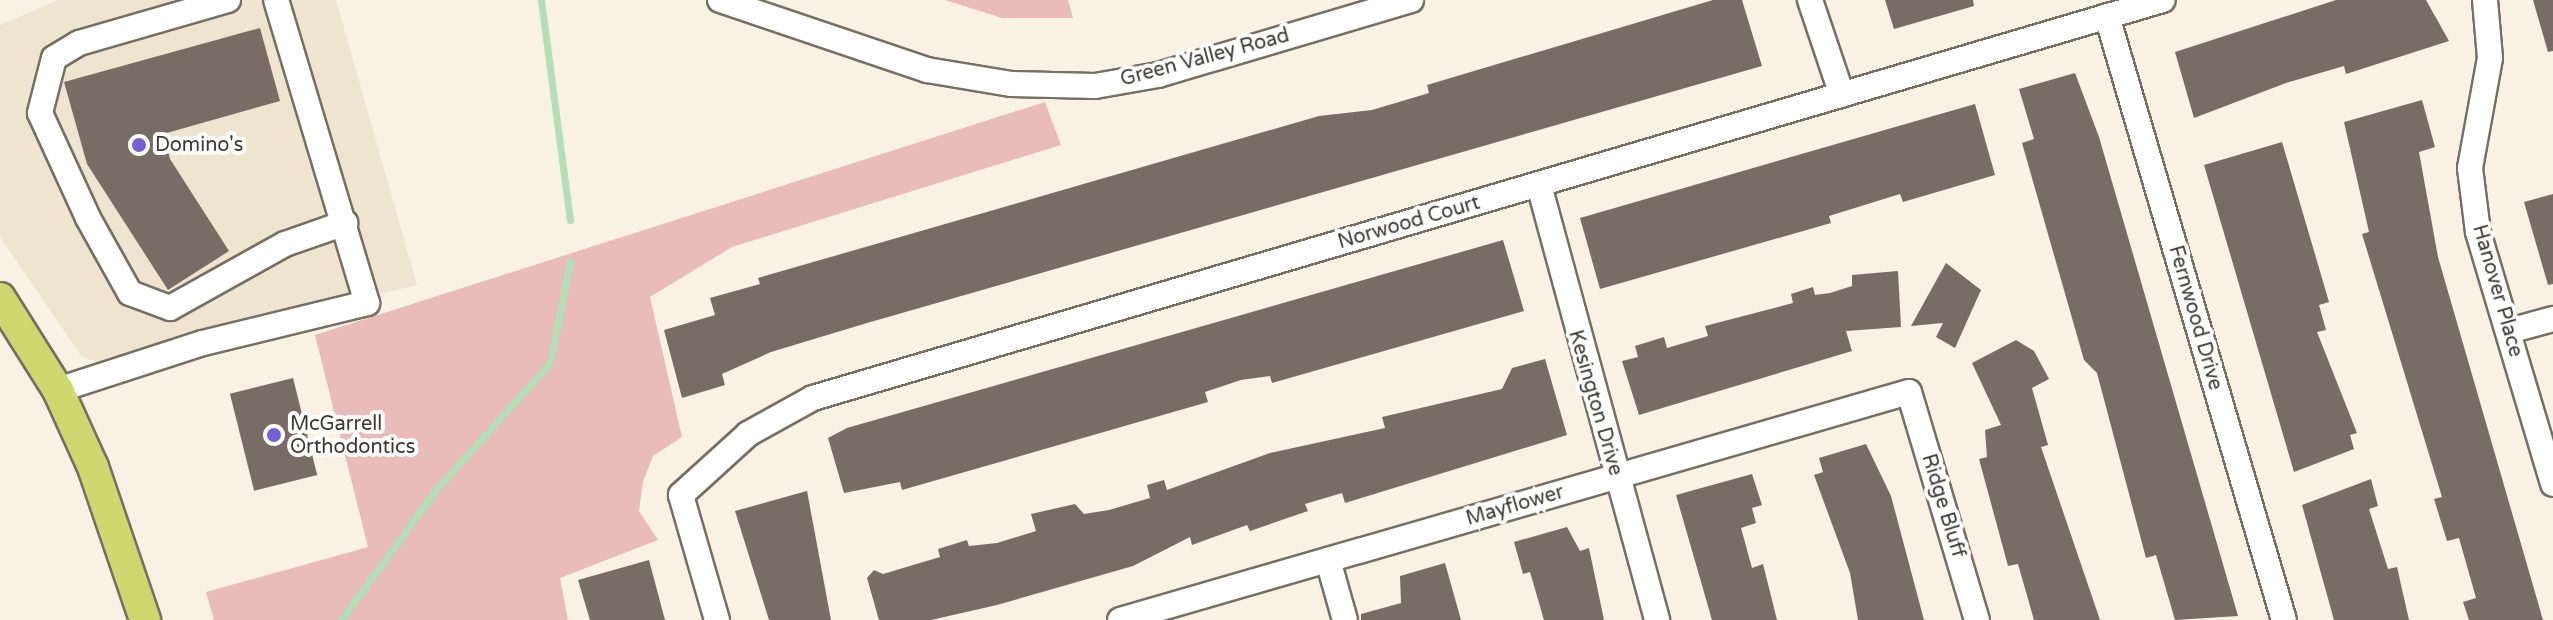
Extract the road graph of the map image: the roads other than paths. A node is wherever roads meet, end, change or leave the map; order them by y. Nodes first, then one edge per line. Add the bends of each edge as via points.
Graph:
1 (228, 0) edge
2 (276, 0) edge
3 (720, 0) edge
4 (1411, 0) edge
5 (1810, 0) edge
6 (2163, 0) edge
7 (2485, 0) edge
8 (2107, 16) junction
9 (1842, 95) junction
10 (1539, 185) junction
11 (345, 223) junction
12 (0, 298) edge
13 (2553, 319) edge
14 (2509, 331) junction
15 (58, 390) junction
16 (1909, 392) joint
17 (1615, 477) junction
18 (2553, 484) edge
19 (1328, 560) junction
20 (145, 620) edge
21 (717, 620) edge
22 (1120, 620) edge
23 (1345, 620) edge
24 (1657, 620) edge
25 (1977, 620) edge
26 (2284, 620) edge

1 - 11 street via 79,43 54,58 40,113 88,218 130,293 170,308 285,244
2 - 11 street
3 - 4 street, Green Valley Road via 927,70 1012,84 1095,86 1158,75
5 - 9 street
6 - 8 street, Norwood Court
7 - 14 street, Hanover Place via 2490,58 2470,168 2478,232
8 - 9 street, Norwood Court
8 - 26 street, Fernwood Drive
9 - 10 street, Norwood Court
10 - 17 street, Kesington Drive
10 - 21 street, Norwood Court via 813,398 748,434 681,495
11 - 15 street via 367,303 203,343
12 - 15 main road
13 - 14 street
14 - 18 street, Hanover Place
15 - 20 main road
16 - 17 street, Mayflower
16 - 25 street, Ridge Bluff
17 - 19 street, Mayflower
17 - 24 street, Kesington Drive
19 - 22 street, Mayflower
19 - 23 street

